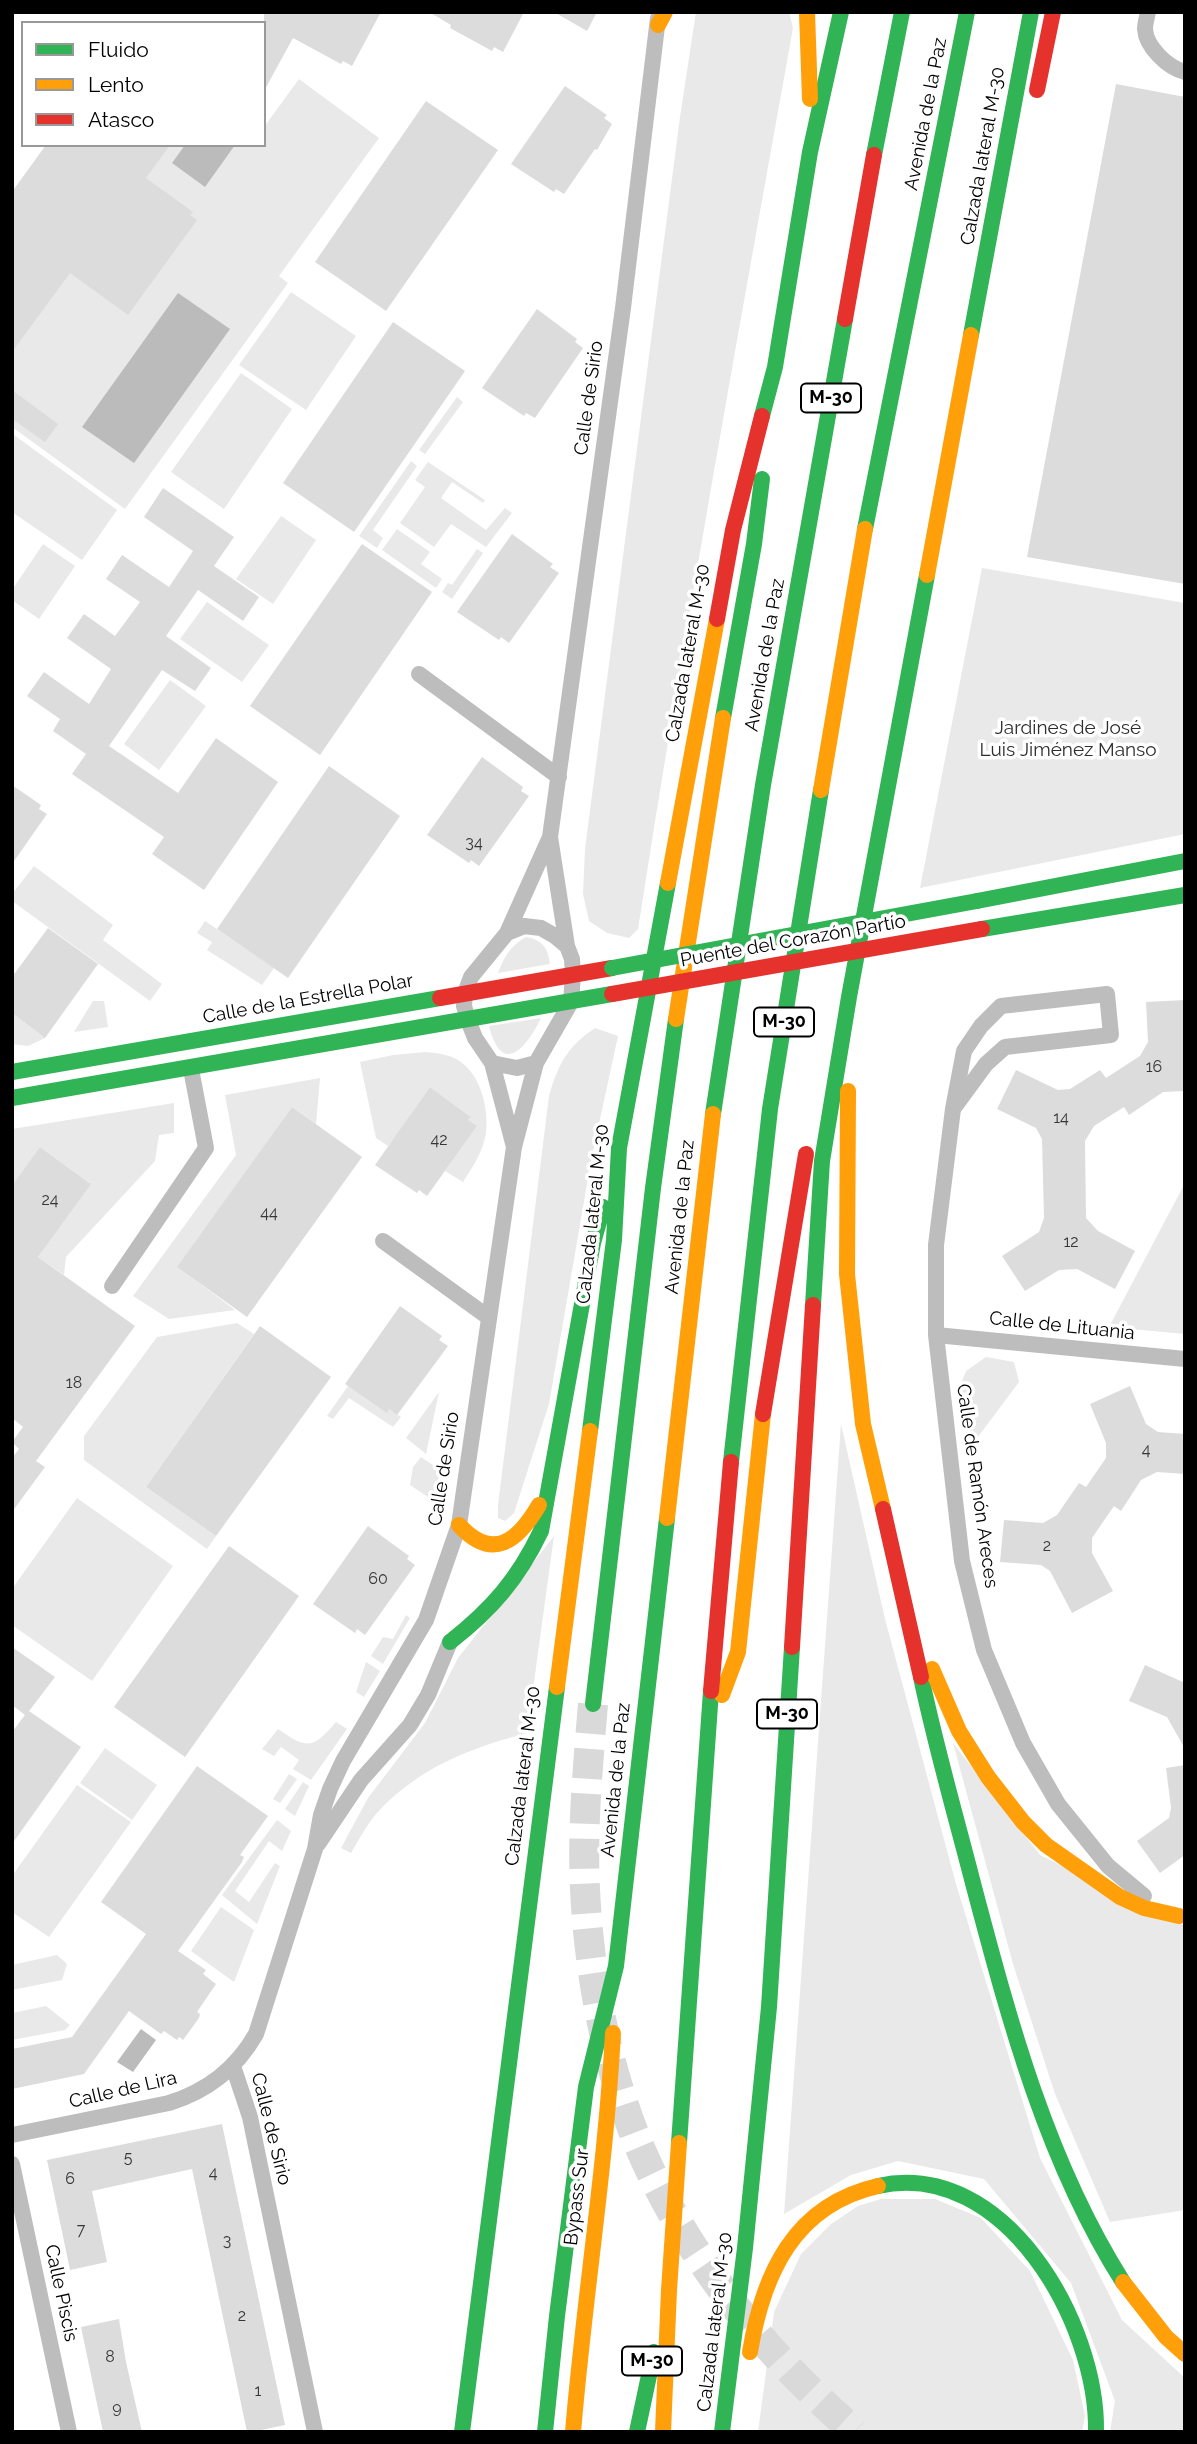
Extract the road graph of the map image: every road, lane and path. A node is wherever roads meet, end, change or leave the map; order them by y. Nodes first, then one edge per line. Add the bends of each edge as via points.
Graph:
1 (807, 12) edge
2 (841, 12) edge
3 (902, 12) edge
4 (967, 12) edge
5 (1031, 12) edge
6 (1053, 12) edge
7 (1148, 12) edge
8 (660, 15) edge
9 (1185, 72) edge
10 (1034, 102) dead end
11 (810, 152) junction
12 (1014, 191) dead end
13 (983, 271) junction
14 (775, 367) junction
15 (419, 674) dead end
16 (559, 777) junction
17 (550, 837) junction
18 (1185, 861) edge
19 (1185, 895) edge
20 (506, 933) junction
21 (566, 946) junction
22 (612, 968) joint
23 (573, 975) junction
24 (465, 992) junction
25 (849, 997) junction
26 (571, 1002) junction
27 (468, 1020) junction
28 (492, 1063) junction
29 (536, 1063) junction
30 (191, 1069) junction
31 (12, 1072) edge
32 (12, 1098) edge
33 (816, 1098) dead end
34 (953, 1110) junction
35 (809, 1138) dead end
36 (514, 1147) junction
37 (619, 1148) junction
38 (383, 1241) dead end
39 (112, 1286) dead end
40 (488, 1317) junction
41 (936, 1335) junction
42 (1185, 1359) edge
43 (550, 1483) junction
44 (459, 1525) junction
45 (907, 1611) junction
46 (450, 1642) joint
47 (593, 1704) tunnel mouth
48 (708, 1731) junction
49 (315, 1849) junction
50 (1182, 1917) edge
51 (616, 1966) junction
52 (233, 2066) junction
53 (12, 2135) edge
54 (12, 2164) edge
55 (669, 2290) junction
56 (1185, 2354) edge
57 (747, 2370) dead end
58 (69, 2432) edge
59 (315, 2432) edge
60 (461, 2432) edge
61 (545, 2432) edge
62 (573, 2432) edge
63 (637, 2432) edge
64 (663, 2432) edge
65 (722, 2432) edge
66 (1096, 2432) edge

1 - 11 main road
2 - 11 main road, Calzada lateral M-30
3 - 51 main road, Avenida de la Paz / M-30 via 765,771 716,1088
4 - 48 main road, Avenida de la Paz / M-30 via 854,585 769,1109 734,1417
5 - 13 main road, Calzada lateral M-30 / M-30
6 - 10 main road
7 - 9 street via 1145,31 1156,53
8 - 16 street, Calle de Sirio
11 - 14 main road, Calzada lateral M-30
12 - 13 main road
13 - 25 main road, Calzada lateral M-30 / M-30
14 - 37 main road, Calzada lateral M-30 via 733,530
14 - 47 main road via 754,544 671,1051
15 - 16 street
16 - 17 street, Calle de Sirio
17 - 20 street, Calle de Sirio
17 - 21 street, Calle de Sirio
18 - 22 main road, Puente del Corazón Partío, bridge
19 - 26 main road, Puente del Corazón Partío, bridge
20 - 21 street via 524,926 541,928
20 - 24 street, Calle de Sirio via 471,977
21 - 23 street, Calle de Sirio
22 - 23 main road, Calle de la Estrella Polar
23 - 24 main road, Calle de la Estrella Polar
23 - 26 street, Calle de Sirio
24 - 27 street, Calle de Sirio
24 - 31 main road, Calle de la Estrella Polar
25 - 33 main road
25 - 45 main road via 847,1274 863,1424
25 - 65 main road, Calzada lateral M-30 / M-30 via 822,1161 769,2007
26 - 27 main road
26 - 29 street, Calle de Sirio
27 - 28 street, Calle de Sirio
27 - 30 main road
28 - 29 street via 517,1068
28 - 36 street, Calle de Sirio
29 - 36 street, Calle de Sirio
30 - 32 main road
30 - 39 street via 206,1149
34 - 34 street, Calle de Ramón Areces via 986,1064 1005,1047 1111,1035 1107,994 1001,1006 964,1051
34 - 41 street, Calle de Ramón Areces via 936,1245
35 - 48 main road via 764,1401 738,1652
36 - 40 street, Calle de Sirio
37 - 43 main road via 593,1244
37 - 60 main road, Calzada lateral M-30 via 614,1240
38 - 40 street
40 - 44 street, Calle de Sirio
41 - 42 street, Calle de Lituania
41 - 50 street, Calle de Ramón Areces via 962,1561 984,1650 1023,1744 1058,1804 1108,1866 1132,1888
43 - 44 main road via 529,1523 504,1542 476,1542
43 - 46 main road via 541,1531 516,1579 477,1622
44 - 49 street, Calle de Sirio via 426,1620 330,1789
45 - 50 main road via 959,1731 1023,1822 1046,1845 1120,1897
45 - 56 main road via 932,1729 1027,2074 1076,2196 1122,2280
46 - 49 street, Calle de Sirio via 410,1725 361,1780
48 - 55 main road, Avenida de la Paz / M-30
49 - 52 street, Calle de Sirio via 256,2034
51 - 61 main road, Avenida de la Paz / M-30 via 586,2087
51 - 62 main road, Bypass Sur / M-30 via 610,2094
52 - 53 street, Calle de Lira via 204,2090 169,2103
52 - 59 street, Calle de Sirio via 250,2117
54 - 58 street, Calle Piscis
55 - 63 main road, M-30
55 - 64 main road, Avenida de la Paz / M-30
57 - 66 main road via 763,2294 797,2232 824,2208 855,2193 890,2182 932,2185 983,2206 1021,2240 1053,2286 1072,2323 1096,2392

